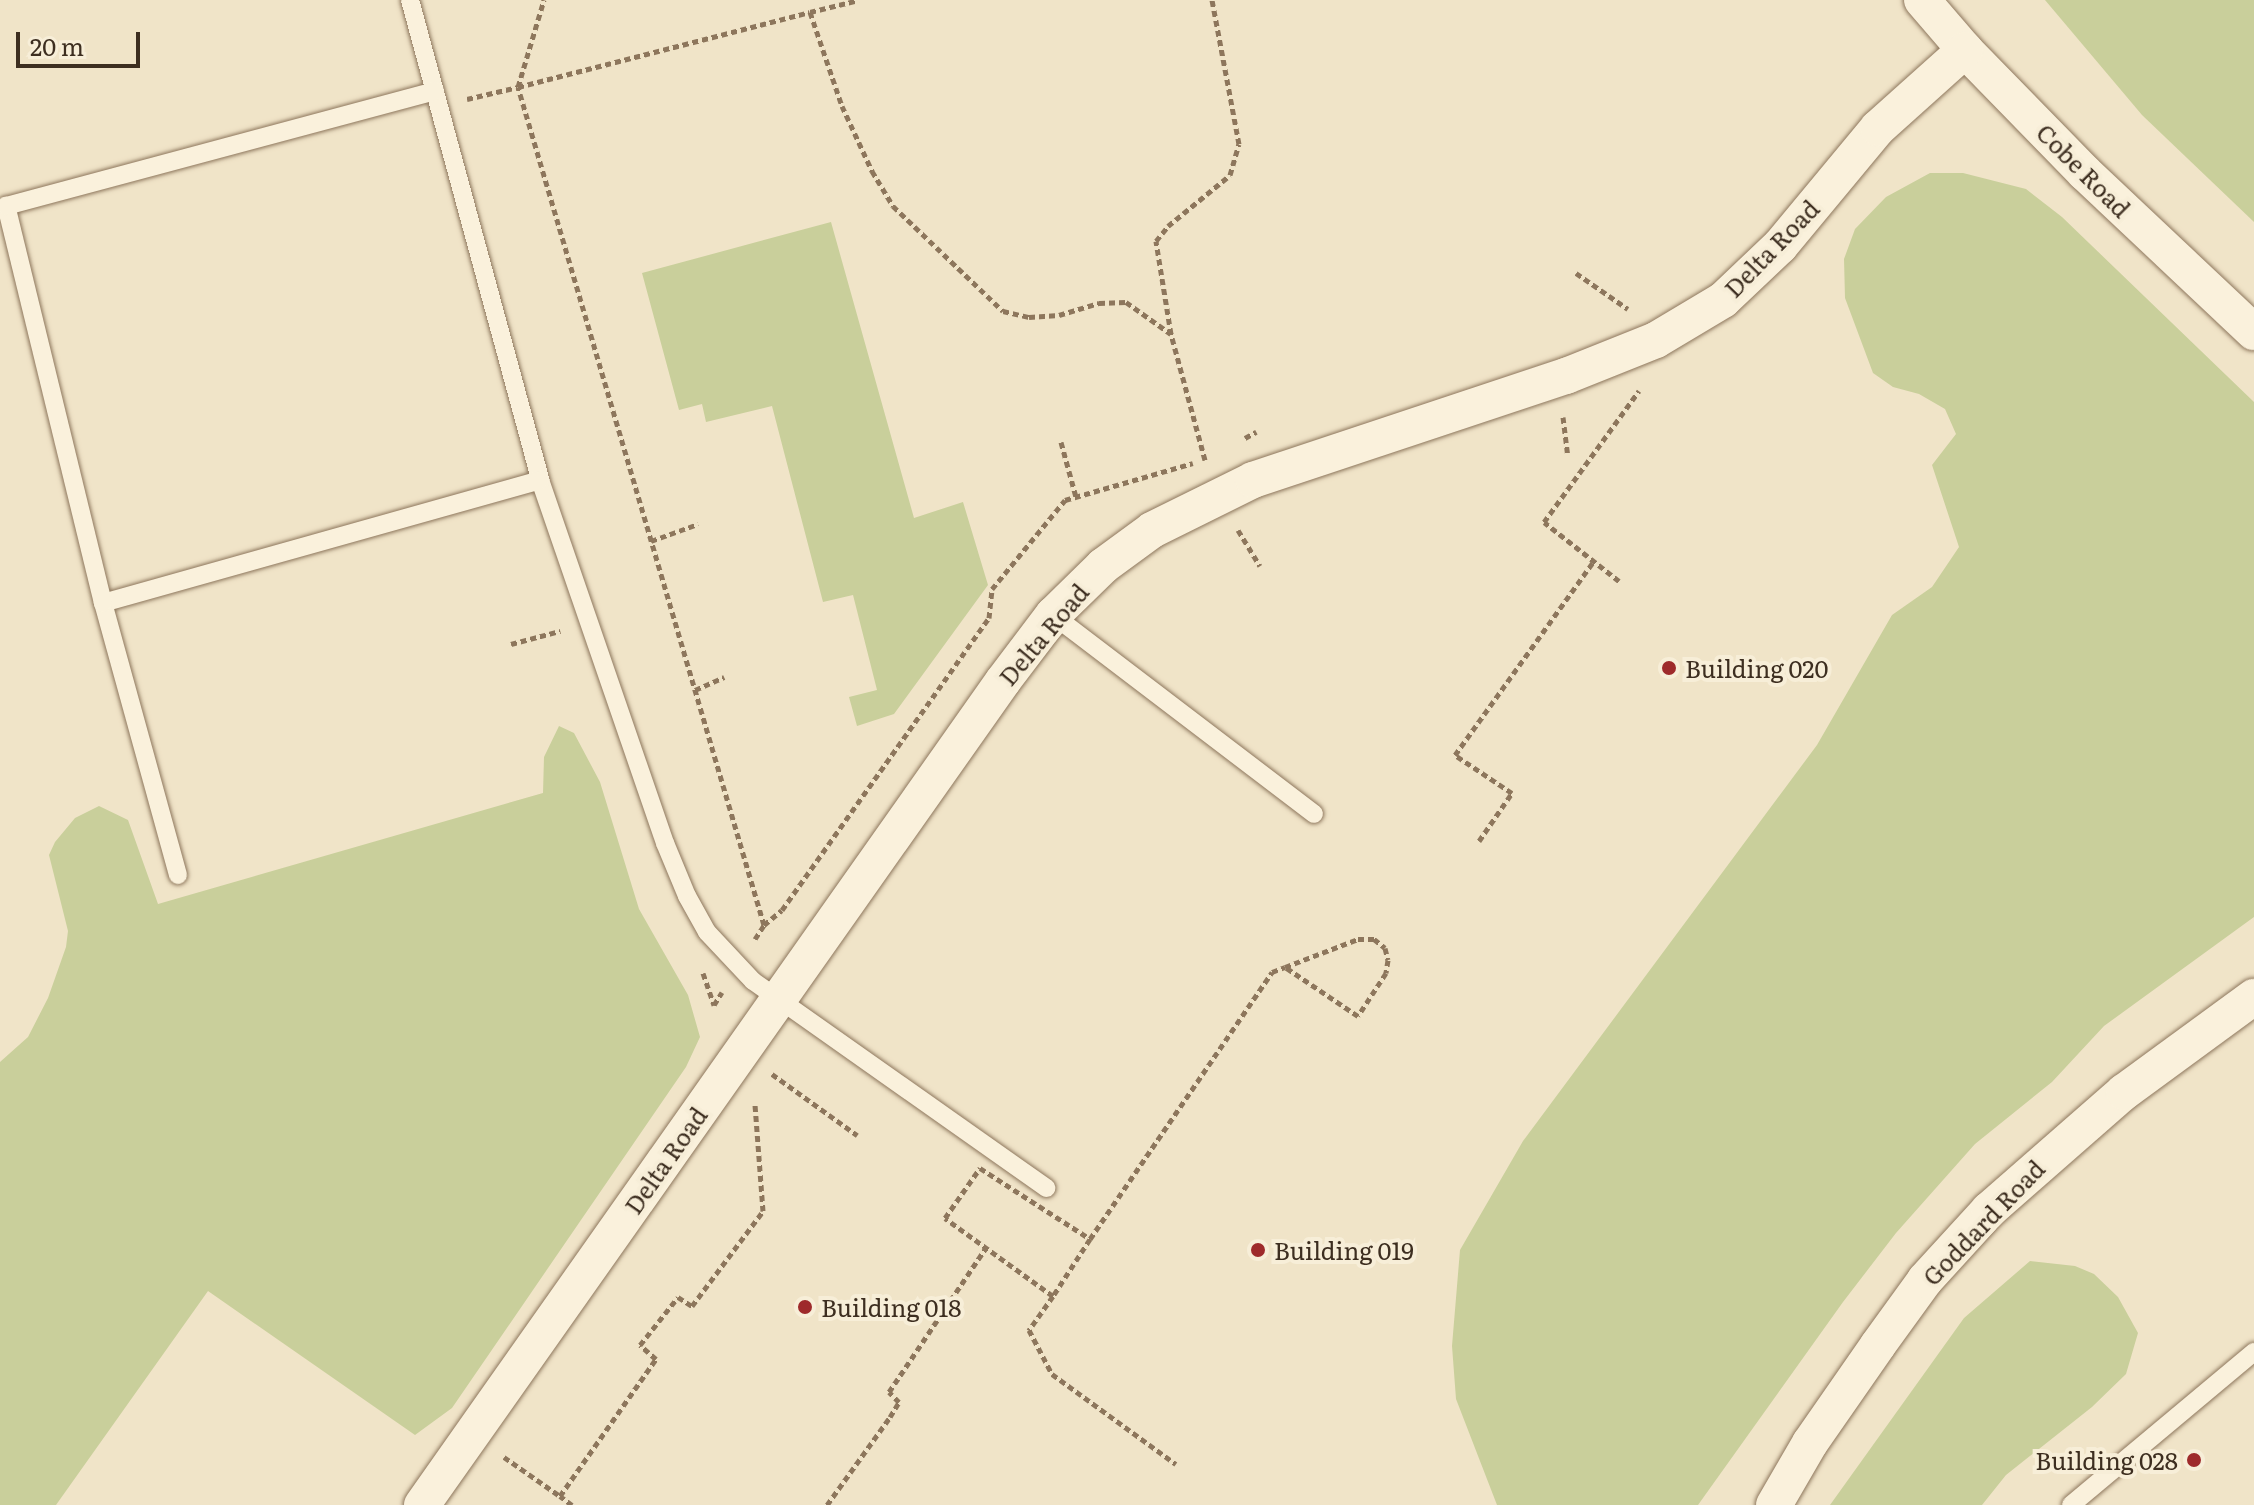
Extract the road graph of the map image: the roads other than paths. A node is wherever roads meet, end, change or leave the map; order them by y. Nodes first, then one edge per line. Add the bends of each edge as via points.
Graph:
1 (410, 0) edge
2 (1922, 0) edge
3 (1965, 50) junction
4 (437, 98) junction
5 (2254, 332) edge
6 (540, 480) junction
7 (103, 603) junction
8 (1053, 615) junction
9 (1314, 814) dead end
10 (178, 875) dead end
11 (2254, 997) edge
12 (777, 998) junction
13 (1046, 1188) dead end
14 (2254, 1352) edge
15 (422, 1505) edge
16 (1774, 1505) edge
17 (2071, 1505) edge

1 - 4 lane
2 - 3 street, Cobe Road
3 - 5 street, Cobe Road via 2085,173
3 - 8 street, Delta Road via 1878,128 1780,246 1710,308 1656,340 1566,376 1206,500 1103,566
4 - 6 lane
4 - 7 lane via 6,206
6 - 7 lane
6 - 12 lane via 665,843 707,932
7 - 10 lane
8 - 9 lane
8 - 12 street, Delta Road
11 - 16 street, Goddard Road via 2124,1092 1989,1210 1925,1280 1810,1443
12 - 13 lane
12 - 15 street, Delta Road
14 - 17 lane

